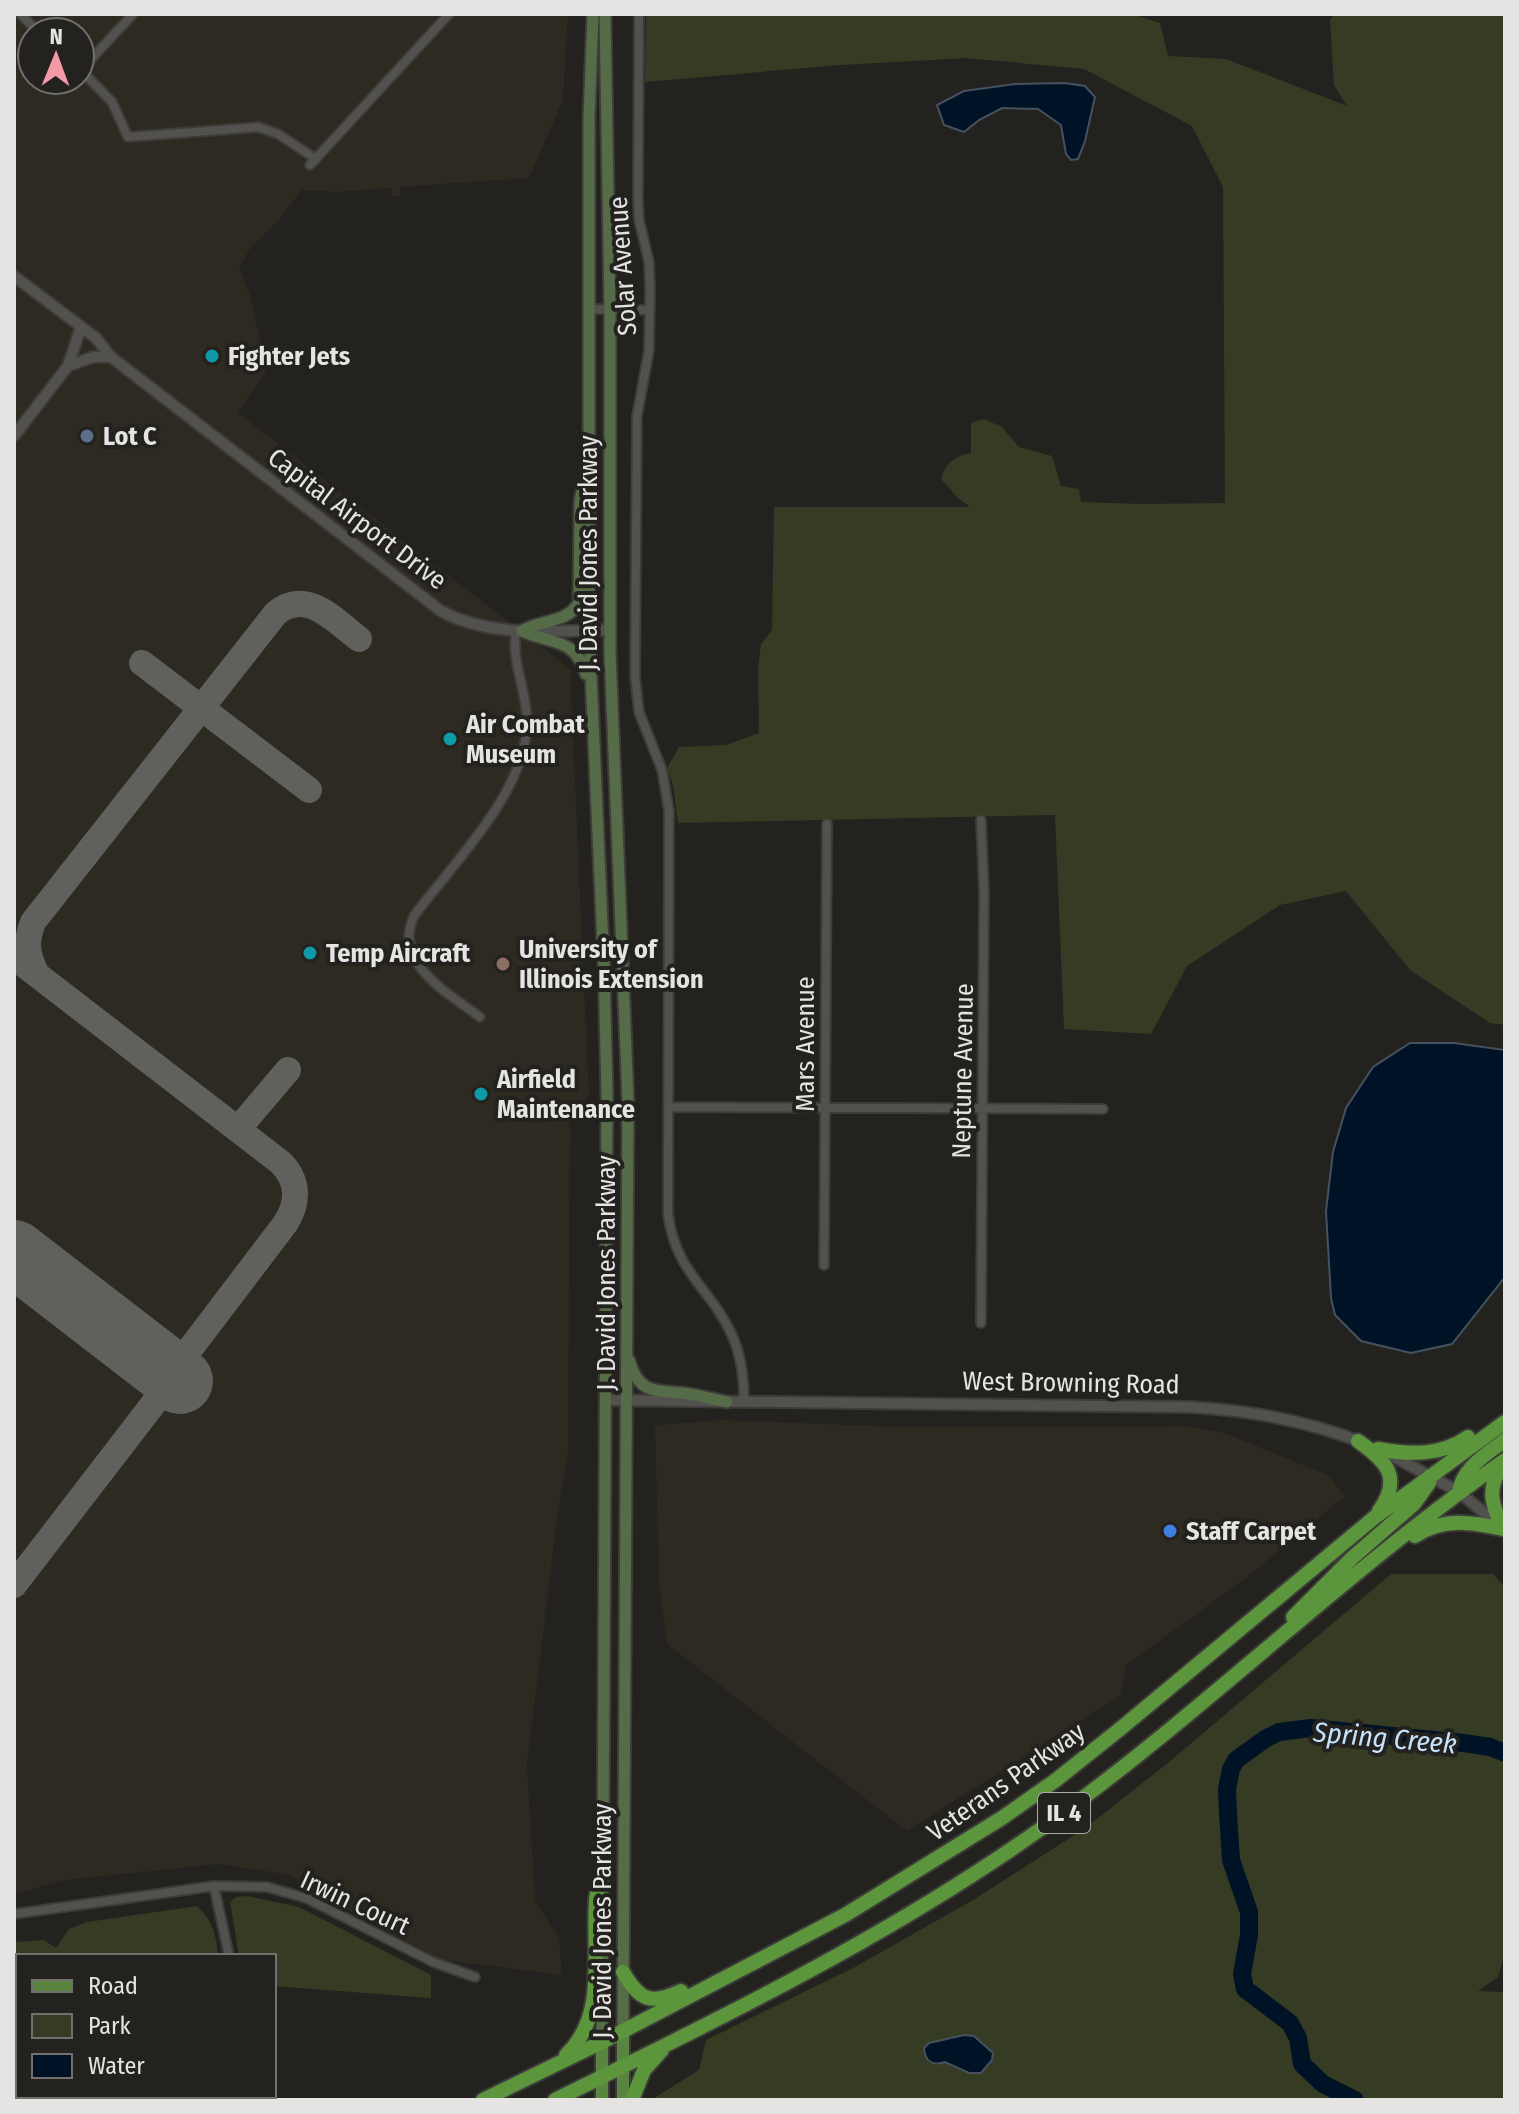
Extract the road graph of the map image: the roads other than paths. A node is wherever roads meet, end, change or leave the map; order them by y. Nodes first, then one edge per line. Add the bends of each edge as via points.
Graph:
1 (133, 14) edge
2 (449, 14) edge
3 (593, 14) edge
4 (605, 14) edge
5 (639, 14) edge
6 (96, 53) edge
7 (96, 86) edge
8 (14, 276) edge
9 (590, 309) junction
10 (610, 309) junction
11 (650, 310) junction
12 (81, 327) junction
13 (111, 357) junction
14 (68, 366) junction
15 (14, 436) edge
16 (588, 468) junction
17 (589, 630) junction
18 (610, 630) junction
19 (519, 631) junction
20 (591, 690) junction
21 (981, 820) dead end
22 (827, 824) dead end
23 (480, 1017) dead end
24 (668, 1107) junction
25 (826, 1107) junction
26 (982, 1108) junction
27 (1103, 1109) dead end
28 (824, 1265) dead end
29 (981, 1323) dead end
30 (627, 1352) junction
31 (606, 1400) junction
32 (627, 1401) junction
33 (727, 1402) junction
34 (744, 1402) junction
35 (1505, 1412) edge
36 (1505, 1422) edge
37 (1505, 1440) edge
38 (1358, 1441) junction
39 (1378, 1449) junction
40 (1505, 1460) edge
41 (1430, 1475) junction
42 (1459, 1492) junction
43 (1375, 1517) junction
44 (1504, 1529) edge
45 (1340, 1587) junction
46 (1266, 1650) junction
47 (604, 1869) junction
48 (214, 1886) junction
49 (14, 1914) edge
50 (801, 1939) junction
51 (229, 1954) edge
52 (623, 1972) junction
53 (475, 1977) dead end
54 (623, 2030) junction
55 (673, 2040) junction
56 (602, 2042) junction
57 (623, 2065) junction
58 (548, 2068) junction
59 (602, 2077) junction
60 (483, 2100) edge
61 (555, 2100) edge
62 (602, 2100) edge
63 (623, 2100) edge
64 (632, 2100) edge

1 - 6 street
2 - 7 street via 313,162 278,134 258,127 128,137 112,102
3 - 9 main road, J. David Jones Parkway
4 - 10 main road, J. David Jones Parkway
5 - 11 street, Solar Avenue via 638,199 649,262
8 - 12 street, Capital Airport Drive
9 - 10 street
9 - 16 main road, J. David Jones Parkway
10 - 11 street
10 - 18 main road, J. David Jones Parkway
11 - 24 street, Solar Avenue via 637,416 635,676 639,712 662,770 669,811
12 - 13 street, Capital Airport Drive
12 - 14 street
13 - 14 street
13 - 19 street, Capital Airport Drive via 441,611 474,626
14 - 15 street
16 - 17 main road, J. David Jones Parkway
16 - 19 main road via 580,501 579,603 569,615
17 - 18 street, Capital Airport Drive
17 - 19 street, Capital Airport Drive
17 - 20 main road, J. David Jones Parkway
18 - 30 main road, J. David Jones Parkway via 628,1071
19 - 20 main road via 574,650
19 - 23 street via 513,653 527,724 517,773 409,929 419,968
20 - 31 main road, J. David Jones Parkway via 607,1093
21 - 26 street, Neptune Avenue
22 - 25 street, Mars Avenue
24 - 25 street
24 - 34 street, Solar Avenue via 672,1236 686,1270 733,1336
25 - 26 street
25 - 28 street, Mars Avenue
26 - 27 street
26 - 29 street, Neptune Avenue
30 - 32 main road, J. David Jones Parkway
30 - 33 main road via 632,1370 650,1390
31 - 32 street, West Browning Road
31 - 47 main road, J. David Jones Parkway
32 - 33 street, West Browning Road
32 - 52 main road, J. David Jones Parkway
33 - 34 street, West Browning Road
34 - 38 street, West Browning Road via 1201,1407 1278,1418
35 - 39 highway via 1449,1448 1422,1453
36 - 41 highway, Veterans Parkway / IL 4
37 - 42 highway via 1469,1469
38 - 39 street, West Browning Road
38 - 43 highway via 1385,1463 1391,1476 1388,1495
39 - 41 street, West Browning Road
40 - 42 highway, IL 4
40 - 44 highway via 1491,1489
41 - 42 street, West Browning Road
41 - 43 highway, Veterans Parkway / IL 4
41 - 46 highway via 1414,1504 1306,1602
42 - 44 street, West Browning Road
42 - 45 highway, IL 4
43 - 50 highway, Veterans Parkway / IL 4 via 1056,1780 887,1892
44 - 45 highway via 1464,1521 1430,1526 1358,1582
45 - 46 highway, IL 4
46 - 55 highway, IL 4 via 1074,1805 971,1876 834,1957
47 - 56 main road, J. David Jones Parkway
47 - 58 highway via 596,1896 593,2009 575,2045
48 - 49 street, Irwin Court
48 - 51 street
48 - 53 street, Irwin Court via 267,1887 306,1898 433,1962
50 - 52 highway via 781,1940 657,2000 639,1994
50 - 54 highway, Veterans Parkway / IL 4
52 - 54 main road, J. David Jones Parkway
54 - 56 highway, Veterans Parkway / IL 4
54 - 57 main road, J. David Jones Parkway
55 - 57 highway, IL 4
55 - 64 highway via 644,2070
56 - 58 highway, Veterans Parkway / IL 4
56 - 59 main road, J. David Jones Parkway
57 - 59 highway, IL 4
57 - 63 main road, J. David Jones Parkway
58 - 60 highway, Veterans Parkway / IL 4
59 - 61 highway, IL 4
59 - 62 main road, J. David Jones Parkway

